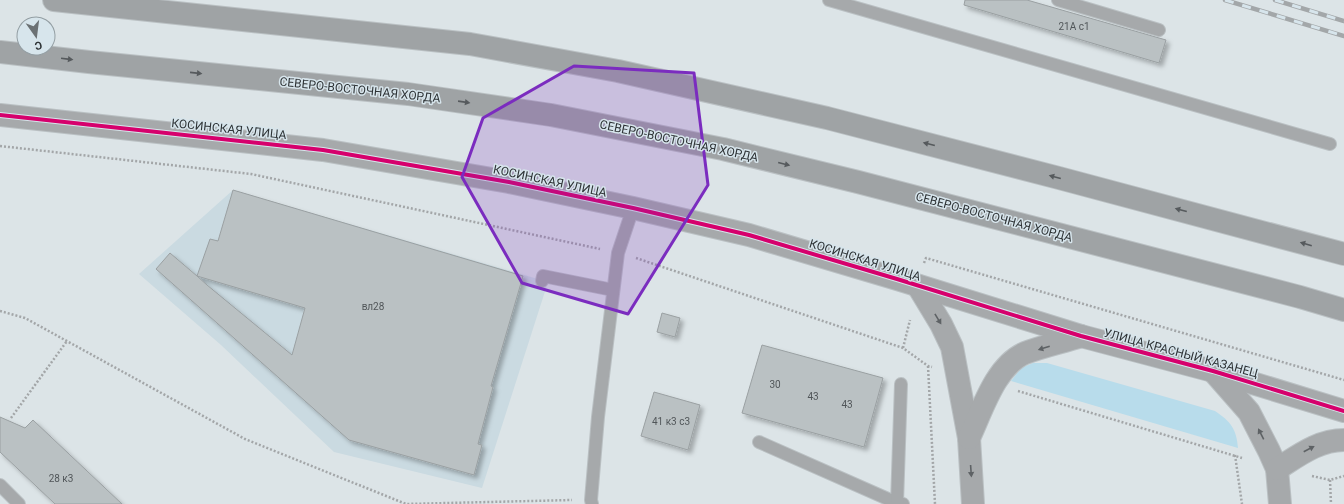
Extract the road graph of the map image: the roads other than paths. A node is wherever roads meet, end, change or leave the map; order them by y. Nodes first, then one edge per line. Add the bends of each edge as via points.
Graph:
1 (54, 0) edge
2 (829, 0) edge
3 (1058, 0) edge
4 (1159, 30) dead end
5 (0, 52) edge
6 (0, 115) edge
7 (1330, 144) dead end
8 (633, 208) junction
9 (1344, 254) edge
10 (542, 281) dead end
11 (918, 286) junction
12 (613, 290) junction
13 (1344, 310) edge
14 (1081, 336) junction
15 (1213, 371) junction
16 (901, 384) dead end
17 (1344, 411) edge
18 (969, 438) junction
19 (1344, 440) edge
20 (759, 442) dead end
21 (1277, 469) junction
22 (0, 485) edge
23 (592, 502) edge
24 (900, 503) edge
25 (19, 504) edge
26 (973, 504) edge
27 (1280, 504) edge

9 -> 1 main road via 827,118 618,71 470,44
2 - 7 lane
3 - 4 lane
5 -> 13 main road, СЕВЕРО-ВОСТОЧНАЯ ХОРДА via 408,94 551,115 722,149 858,182
6 - 8 street, КОСИНСКАЯ УЛИЦА via 323,150 509,182
8 - 11 street, КОСИНСКАЯ УЛИЦА via 749,235
8 - 12 lane via 618,253
10 - 12 lane via 543,276
11 - 14 street, КОСИНСКАЯ УЛИЦА
11 -> 18 street via 942,324 952,347
12 - 23 lane via 598,417
14 - 15 street, УЛИЦА КРАСНЫЙ КАЗАНЕЦ
14 -> 18 street via 1025,354 1008,365 994,384
15 - 17 street, УЛИЦА КРАСНЫЙ КАЗАНЕЦ
21 -> 15 street via 1250,412
16 - 24 lane
18 -> 26 street
21 -> 19 street via 1318,444
20 - 24 lane
21 - 27 street
22 - 25 lane

